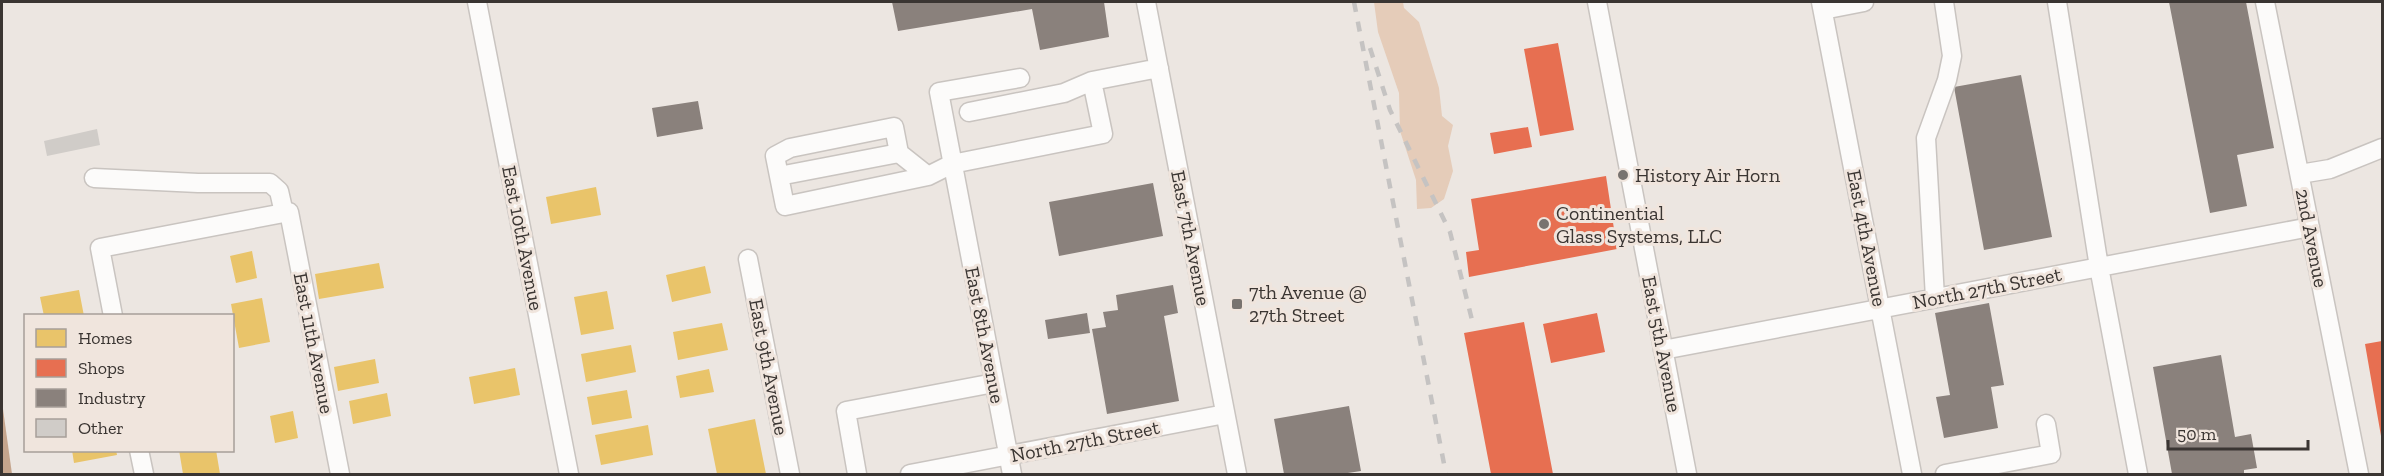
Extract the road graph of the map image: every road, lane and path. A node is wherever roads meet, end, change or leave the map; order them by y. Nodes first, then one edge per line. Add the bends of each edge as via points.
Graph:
1 (477, 2) edge
2 (1146, 2) edge
3 (1597, 2) edge
4 (1864, 2) edge
5 (1944, 2) edge
6 (2057, 2) edge
7 (2265, 2) edge
8 (1822, 6) edge
9 (1159, 68) junction
10 (1020, 78) dead end
11 (1092, 81) junction
12 (969, 112) dead end
13 (2382, 148) edge
14 (899, 153) junction
15 (952, 164) junction
16 (2300, 174) junction
17 (779, 176) junction
18 (928, 176) junction
19 (94, 178) dead end
20 (287, 213) junction
21 (2310, 227) junction
22 (748, 260) dead end
23 (2098, 267) junction
24 (1935, 298) junction
25 (1880, 309) junction
26 (113, 314) edge
27 (1663, 350) junction
28 (994, 382) junction
29 (1225, 414) junction
30 (2046, 424) dead end
31 (139, 452) edge
32 (1008, 456) junction
33 (144, 474) edge
34 (340, 474) edge
35 (569, 474) edge
36 (790, 474) edge
37 (858, 474) edge
38 (910, 474) edge
39 (1012, 474) edge
40 (1237, 474) edge
41 (1687, 474) edge
42 (1912, 474) edge
43 (1946, 474) edge
44 (2138, 474) edge
45 (2359, 474) edge

1 - 35 street, East 10th Avenue
2 - 9 street, East 7th Avenue
3 - 27 street, East 5th Avenue
4 - 8 street
5 - 24 street via 1952,56 1926,138
6 - 23 street
7 - 16 street, 2nd Avenue
8 - 25 street, East 4th Avenue
9 - 11 street
9 - 29 street, East 7th Avenue
10 - 15 street, East 8th Avenue via 939,92
11 - 12 street via 1064,93
11 - 15 street via 1103,134
13 - 16 street via 2331,169
14 - 17 street
14 - 17 street via 894,127 882,129 789,148 775,156
14 - 18 street
15 - 18 street
15 - 28 street, East 8th Avenue
16 - 21 street, 2nd Avenue
17 - 18 street via 785,206
19 - 20 street, East 11th Avenue via 270,183 279,191
20 - 26 street via 100,249
20 - 34 street, East 11th Avenue
21 - 23 street, North 27th Street
21 - 45 street, 2nd Avenue
22 - 36 street, East 9th Avenue
23 - 24 street, North 27th Street
23 - 44 street
24 - 25 street, North 27th Street
25 - 27 street, North 27th Street
25 - 42 street, East 4th Avenue
27 - 41 street, East 5th Avenue
28 - 32 street, East 8th Avenue
28 - 37 street via 846,411
29 - 32 street, North 27th Street
29 - 40 street, East 7th Avenue
30 - 43 street via 2051,454
31 - 33 street
32 - 38 street, North 27th Street
32 - 39 street, East 8th Avenue

